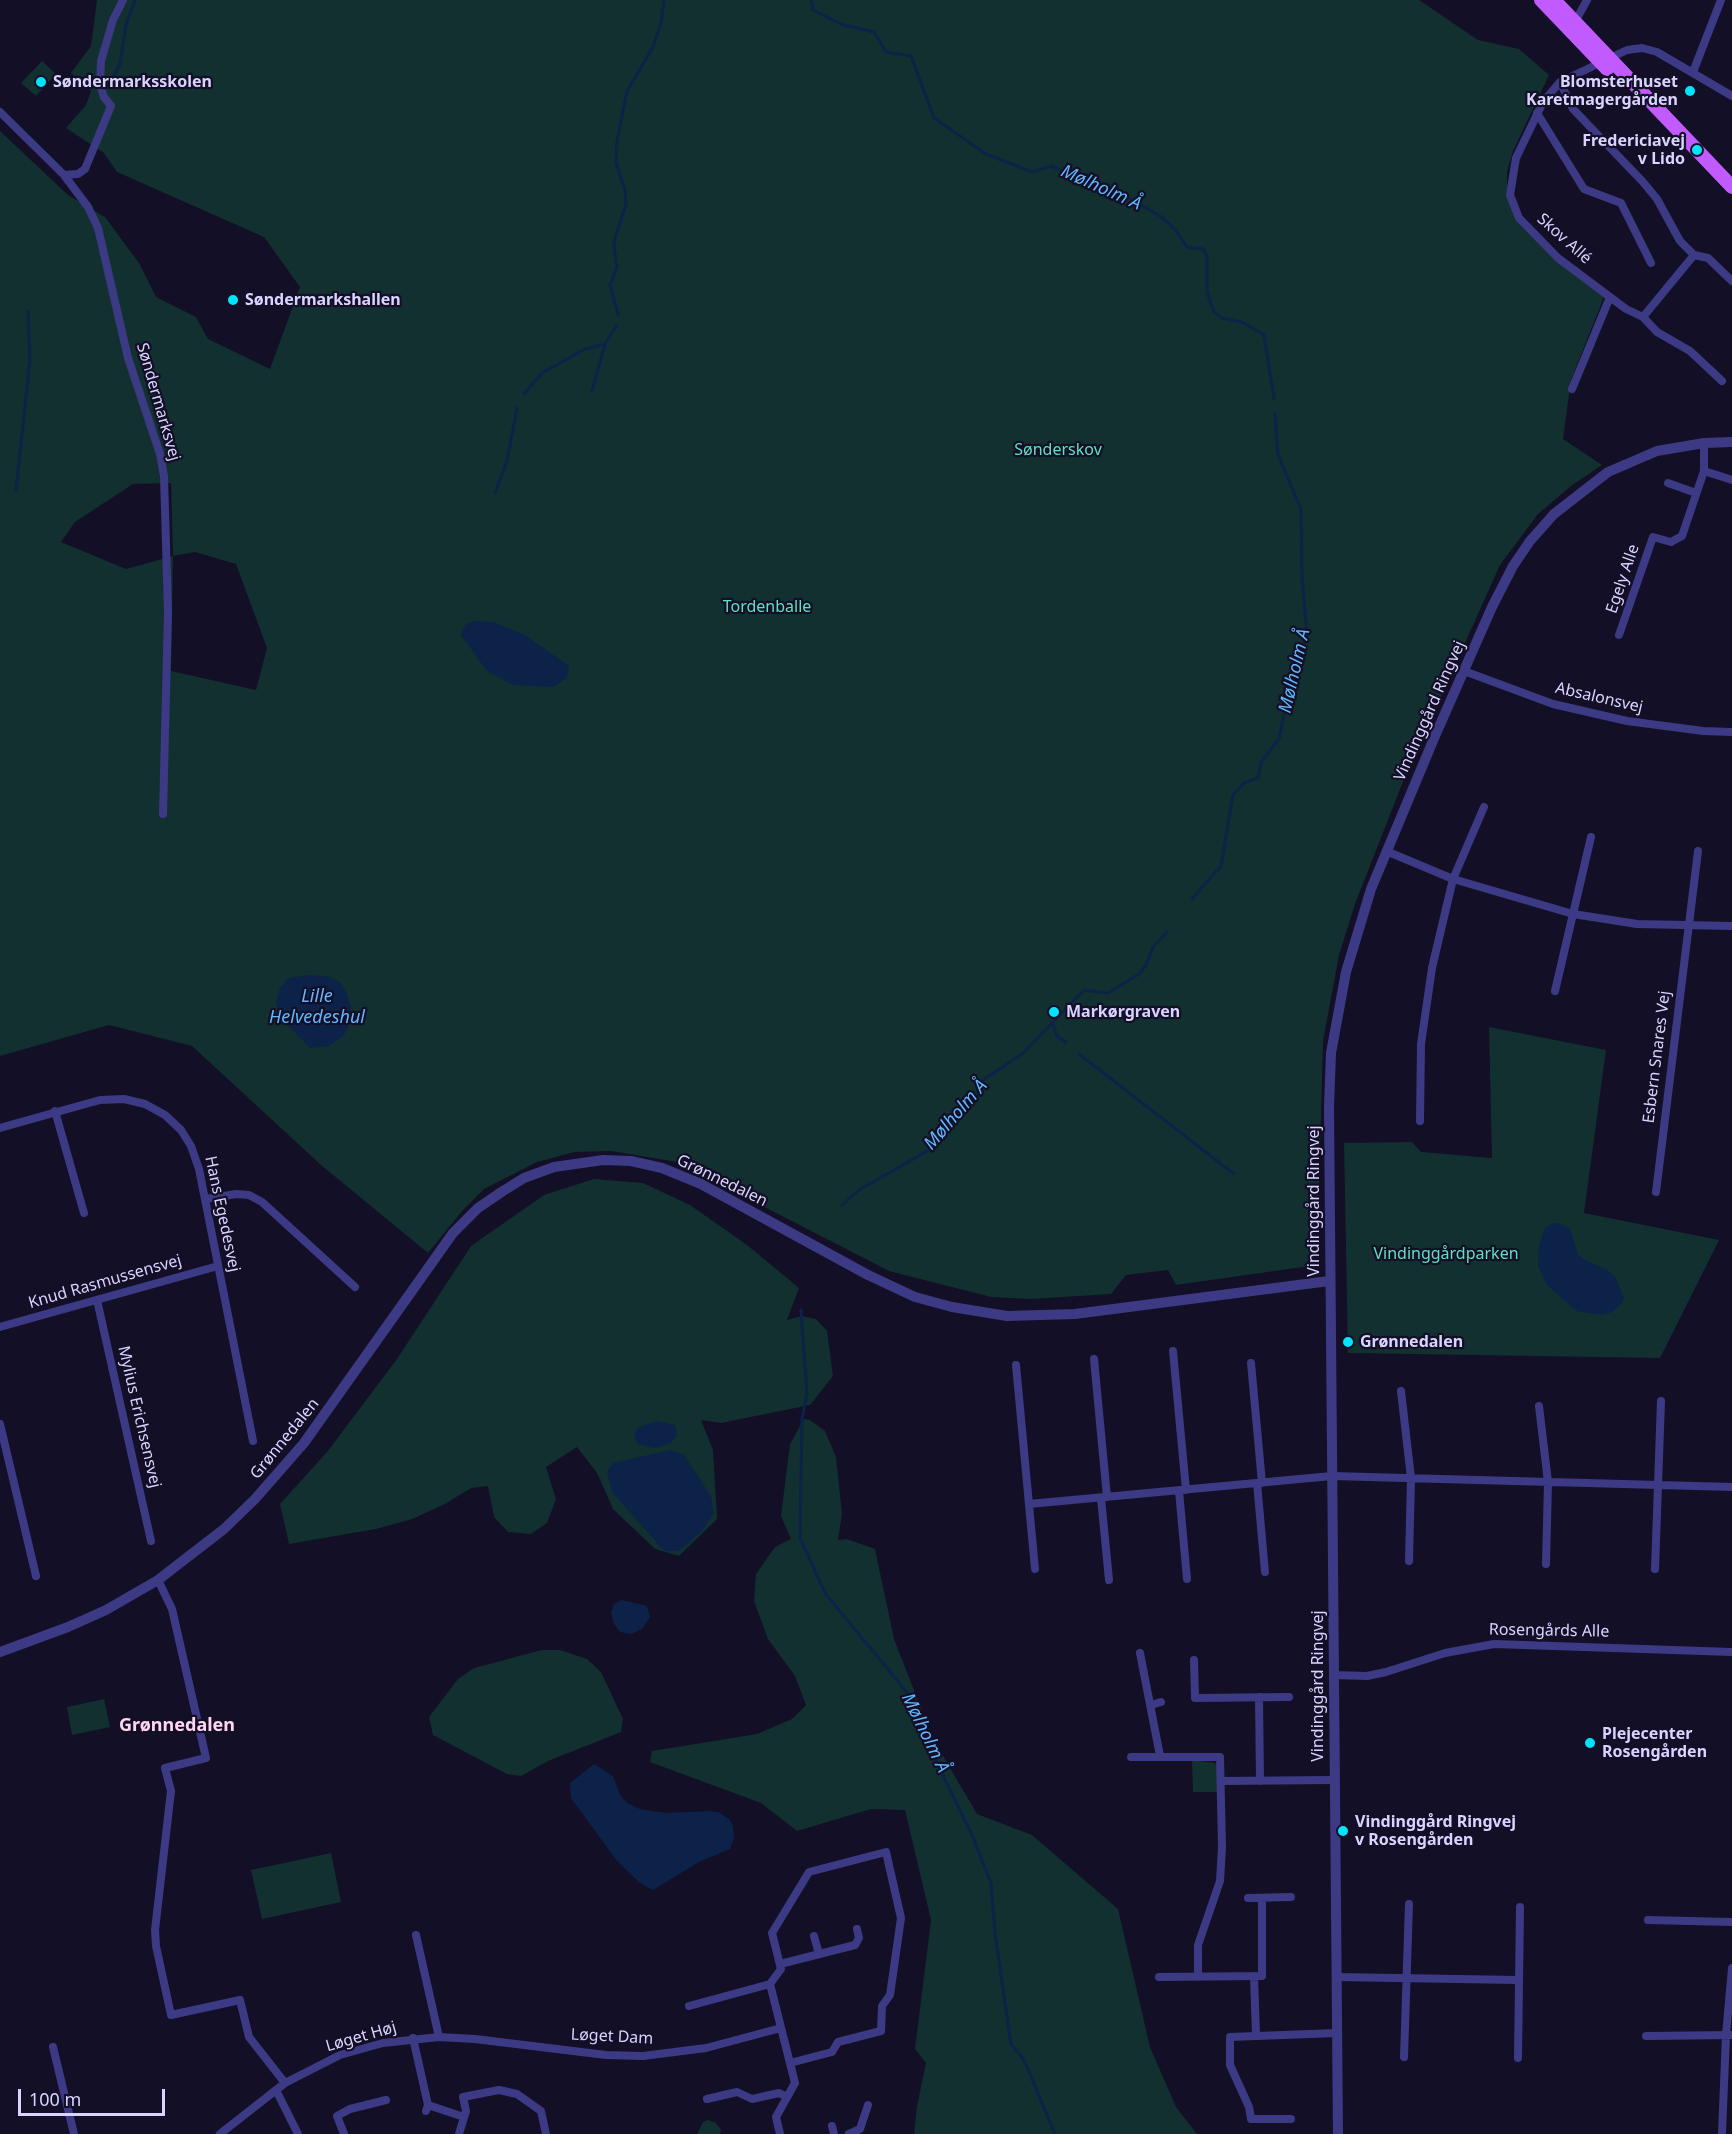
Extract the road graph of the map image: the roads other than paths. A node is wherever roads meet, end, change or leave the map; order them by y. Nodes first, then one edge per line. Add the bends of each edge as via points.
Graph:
1 (123, 0) edge
2 (1540, 0) edge
3 (1554, 0) edge
4 (1587, 0) edge
5 (1721, 0) edge
6 (1575, 22) junction
7 (1604, 59) junction
8 (1693, 72) junction
9 (1560, 82) junction
10 (1732, 96) edge
11 (0, 112) edge
12 (1537, 113) junction
13 (64, 175) junction
14 (1732, 187) edge
15 (1694, 255) junction
16 (1651, 263) dead end
17 (1732, 281) edge
18 (1610, 297) junction
19 (1643, 317) junction
20 (1722, 381) dead end
21 (1572, 389) dead end
22 (1732, 442) edge
23 (1704, 443) junction
24 (1704, 471) junction
25 (1732, 480) edge
26 (1668, 483) dead end
27 (1696, 493) junction
28 (1619, 635) dead end
29 (1464, 671) junction
30 (1732, 732) edge
31 (1484, 807) dead end
32 (163, 814) dead end
33 (1591, 837) dead end
34 (1386, 851) junction
35 (1698, 851) dead end
36 (1453, 879) junction
37 (1573, 914) junction
38 (1688, 926) junction
39 (1732, 926) edge
40 (1555, 991) dead end
41 (55, 1112) junction
42 (1420, 1121) dead end
43 (0, 1128) edge
44 (1656, 1192) dead end
45 (206, 1199) junction
46 (84, 1213) dead end
47 (218, 1266) junction
48 (1329, 1281) junction
49 (355, 1287) dead end
50 (97, 1300) junction
51 (0, 1327) edge
52 (1173, 1351) dead end
53 (1094, 1359) dead end
54 (1251, 1363) dead end
55 (1016, 1365) dead end
56 (1401, 1391) dead end
57 (1661, 1401) dead end
58 (1539, 1406) dead end
59 (0, 1424) edge
60 (253, 1441) dead end
61 (1332, 1476) junction
62 (1411, 1478) junction
63 (1548, 1482) junction
64 (1259, 1483) junction
65 (1658, 1485) junction
66 (1732, 1487) edge
67 (1182, 1490) junction
68 (1104, 1498) junction
69 (1029, 1504) junction
70 (151, 1541) dead end
71 (1409, 1561) dead end
72 (1546, 1564) dead end
73 (1035, 1569) dead end
74 (1655, 1569) dead end
75 (1265, 1572) dead end
76 (36, 1576) dead end
77 (1187, 1579) dead end
78 (158, 1580) junction
79 (1109, 1580) dead end
80 (0, 1652) edge
81 (1732, 1652) edge
82 (1140, 1653) dead end
83 (1194, 1660) dead end
84 (1334, 1675) junction
85 (1259, 1697) junction
86 (1289, 1697) dead end
87 (1161, 1702) dead end
88 (1151, 1705) junction
89 (1160, 1756) junction
90 (1131, 1757) dead end
91 (1333, 1780) junction
92 (1221, 1781) junction
93 (1260, 1781) junction
94 (1248, 1898) dead end
95 (1262, 1898) junction
96 (1291, 1898) dead end
97 (1409, 1904) dead end
98 (1520, 1907) dead end
99 (1648, 1920) dead end
100 (1732, 1922) edge
101 (857, 1929) dead end
102 (416, 1935) dead end
103 (814, 1936) dead end
104 (819, 1954) junction
105 (780, 1964) junction
106 (1732, 1968) edge
107 (1198, 1976) junction
108 (1254, 1976) junction
109 (1159, 1977) dead end
110 (1336, 1977) junction
111 (1407, 1978) junction
112 (1518, 1980) junction
113 (770, 1984) junction
114 (689, 2006) dead end
115 (781, 2028) junction
116 (1336, 2033) junction
117 (1729, 2035) edge
118 (1256, 2036) junction
119 (1646, 2036) dead end
120 (439, 2037) junction
121 (413, 2038) junction
122 (53, 2047) dead end
123 (1404, 2057) dead end
124 (1518, 2058) dead end
125 (790, 2063) junction
126 (285, 2083) junction
127 (276, 2090) junction
128 (787, 2097) junction
129 (707, 2099) dead end
130 (386, 2100) dead end
131 (868, 2105) dead end
132 (465, 2117) junction
133 (1292, 2119) dead end
134 (342, 2133) edge
135 (74, 2134) edge
136 (220, 2134) edge
137 (298, 2134) edge
138 (459, 2134) edge
139 (546, 2134) edge
140 (780, 2134) edge
141 (849, 2134) edge
142 (1338, 2134) edge
143 (1722, 2134) edge

1 - 13 street via 101,61 100,85 111,106 85,169
2 - 7 main road
3 - 6 main road
4 - 6 street
5 - 8 street
6 - 7 main road
7 - 8 street, Skov Allé via 1642,48
7 - 9 street, Skov Allé
7 - 14 main road via 1637,98 1666,118
8 - 10 street, Skov Allé
9 - 12 street, Skov Allé
9 - 15 street via 1573,110 1643,182 1680,241
11 - 13 street, Søndermarksvej
12 - 16 street via 1584,189 1621,203
12 - 18 street, Skov Allé via 1516,158 1510,195 1519,218 1558,258
13 - 32 street, Søndermarksvej via 98,228 128,358 164,476 168,612
15 - 17 street via 1708,258
15 - 19 street
18 - 19 street, Skov Allé
18 - 21 street
19 - 20 street, Skov Allé via 1657,332 1690,351
22 - 23 street, Vindinggård Ringvej
23 - 24 street, Egely Alle
23 - 29 street, Vindinggård Ringvej via 1657,451 1608,472 1554,514 1513,566
24 - 25 street
24 - 27 street, Egely Alle
26 - 27 street
27 - 28 street, Egely Alle via 1682,536 1671,542 1653,537
29 - 30 street, Absalonsvej via 1552,704 1627,722
29 - 34 street, Vindinggård Ringvej
31 - 36 street
33 - 37 street
34 - 36 street
34 - 48 street, Vindinggård Ringvej via 1346,972 1331,1053
35 - 38 street, Esbern Snares Vej
36 - 37 street
36 - 42 street via 1426,1004
37 - 38 street via 1637,924
37 - 40 street
38 - 39 street
38 - 44 street, Esbern Snares Vej
41 - 43 street, Hans Egedesvej
41 - 45 street, Hans Egedesvej via 100,1100 124,1099 165,1115 191,1146
41 - 46 street
45 - 47 street, Hans Egedesvej
45 - 49 street via 236,1194 262,1202
47 - 50 street, Knud Rasmussensvej
47 - 60 street, Hans Egedesvej
48 - 61 street, Vindinggård Ringvej
48 - 78 street, Grønnedalen via 1075,1314 1007,1316 915,1297 701,1184 662,1168 603,1160 554,1167 502,1191 453,1233 286,1466 224,1529
50 - 51 street, Knud Rasmussensvej
50 - 70 street, Mylius Erichsensvej
52 - 67 street
53 - 68 street
54 - 64 street
55 - 69 street
56 - 62 street
57 - 65 street
58 - 63 street
59 - 76 street
61 - 62 street
61 - 64 street
61 - 84 street, Vindinggård Ringvej
62 - 63 street
62 - 71 street
63 - 65 street
63 - 72 street
64 - 67 street
64 - 75 street
65 - 66 street
65 - 74 street
67 - 68 street
67 - 77 street
68 - 69 street
68 - 79 street
69 - 73 street
78 - 80 street, Grønnedalen via 106,1610
78 - 126 street via 172,1609 206,1758 165,1767 171,1791 156,1946 171,2015 240,2000 249,2037
81 - 84 street, Rosengårds Alle via 1494,1644 1445,1653 1367,1676
82 - 88 street
83 - 85 street via 1195,1698
84 - 91 street, Vindinggård Ringvej
85 - 86 street
85 - 93 street
87 - 88 street
88 - 89 street
89 - 90 street
89 - 92 street via 1220,1757
91 - 93 street
91 - 110 street, Vindinggård Ringvej
92 - 93 street
92 - 107 street via 1220,1881 1198,1944
94 - 95 street
95 - 96 street
95 - 108 street via 1262,1976
97 - 111 street
98 - 112 street
99 - 100 street
101 - 104 street via 860,1938 855,1945
102 - 120 street
103 - 104 street
104 - 105 street
105 - 113 street via 781,1969
105 - 125 street via 772,1933 809,1872 886,1852 901,1918 890,1995 882,2006 880,2031 838,2042 832,2052
106 - 117 street
107 - 108 street
107 - 109 street
108 - 118 street
110 - 111 street
110 - 116 street, Vindinggård Ringvej
111 - 112 street
111 - 123 street
112 - 124 street
113 - 114 street
113 - 115 street
115 - 120 street, Løget Dam via 706,2048 643,2056
115 - 125 street
116 - 118 street
116 - 142 street, Vindinggård Ringvej
117 - 119 street
117 - 143 street
118 - 133 street via 1230,2037 1230,2066 1251,2119
120 - 121 street, Løget Høj
121 - 126 street, Løget Høj via 340,2055
121 - 132 street, Løget Høj via 427,2108
122 - 135 street
125 - 128 street via 795,2083
126 - 127 street, Løget Høj
127 - 136 street, Løget Høj
127 - 137 street
128 - 129 street via 779,2093 752,2099 737,2091
128 - 140 street via 776,2117
130 - 134 street via 337,2116
131 - 141 street via 860,2128
132 - 138 street
132 - 139 street via 463,2097 499,2090 518,2094 541,2111

